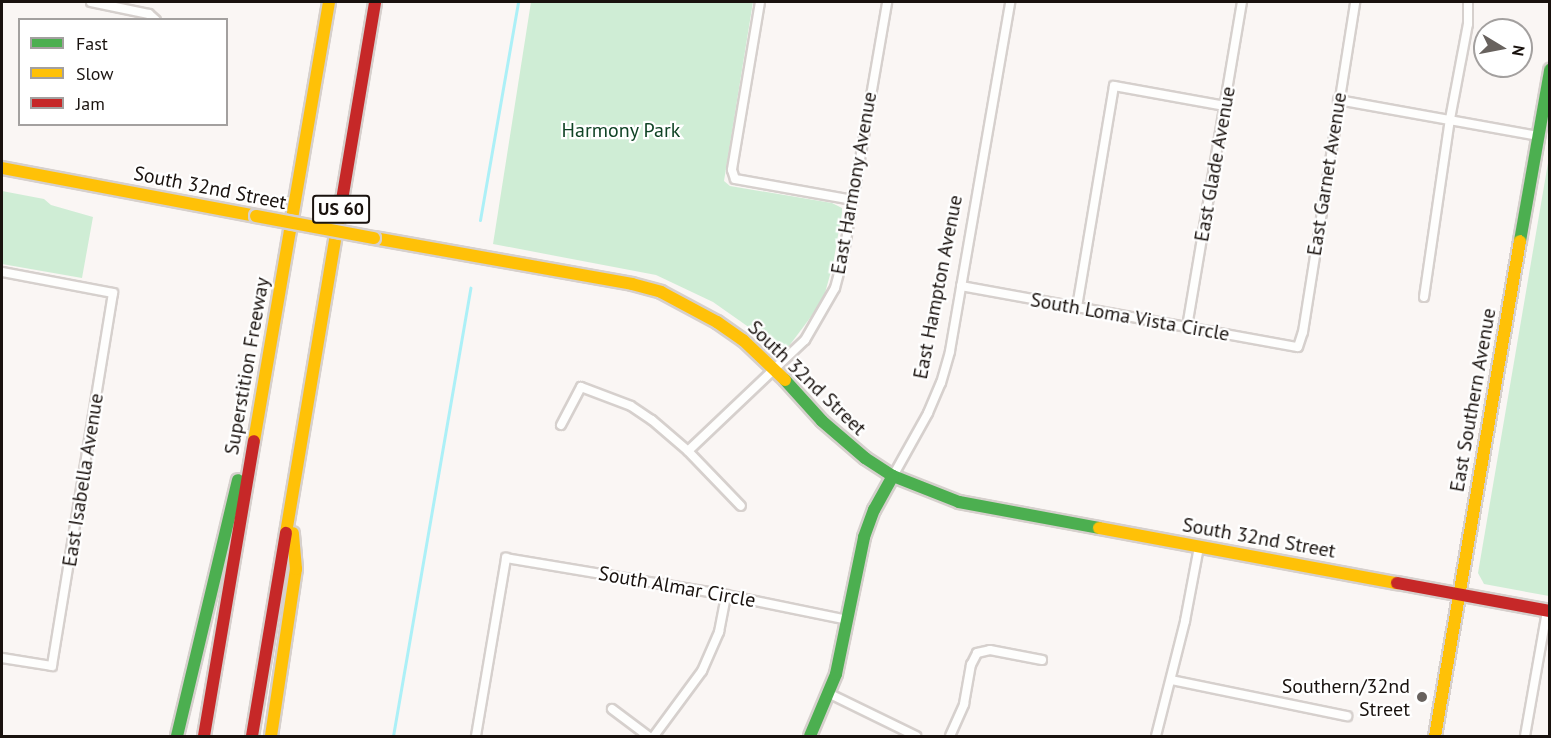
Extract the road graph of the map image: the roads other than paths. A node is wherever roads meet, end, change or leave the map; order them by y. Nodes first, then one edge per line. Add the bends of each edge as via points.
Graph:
1 (91, 2) edge
2 (329, 2) edge
3 (375, 2) edge
4 (760, 2) edge
5 (886, 2) edge
6 (1010, 2) edge
7 (1242, 2) edge
8 (1355, 2) edge
9 (1468, 2) edge
10 (154, 18) edge
11 (1550, 70) edge
12 (1338, 100) junction
13 (1225, 106) junction
14 (1450, 119) junction
15 (1538, 136) junction
16 (2, 168) edge
17 (853, 200) junction
18 (2, 272) edge
19 (961, 286) junction
20 (1424, 297) dead end
21 (1077, 307) junction
22 (1187, 327) junction
23 (271, 343) junction
24 (1298, 347) joint
25 (775, 369) junction
26 (561, 425) dead end
27 (688, 452) junction
28 (893, 476) junction
29 (741, 506) dead end
30 (291, 512) junction
31 (1199, 547) junction
32 (1460, 594) junction
33 (726, 595) junction
34 (1548, 611) edge
35 (848, 620) junction
36 (2, 658) edge
37 (1042, 660) dead end
38 (1172, 680) junction
39 (830, 694) junction
40 (612, 709) dead end
41 (1347, 716) dead end
42 (177, 736) edge
43 (204, 736) edge
44 (252, 736) edge
45 (271, 736) edge
46 (476, 736) edge
47 (648, 736) edge
48 (654, 736) edge
49 (810, 736) edge
50 (916, 736) edge
51 (950, 736) edge
52 (1156, 736) edge
53 (1435, 736) edge
54 (1526, 736) edge

1 - 10 street
2 - 23 main road, Superstition Freeway / US 60
3 - 30 main road, US 60
4 - 17 street via 732,170 735,179
5 - 17 street, East Harmony Avenue
6 - 19 street, East Hampton Avenue
7 - 13 street, East Glade Avenue
8 - 12 street, East Garnet Avenue
9 - 14 street via 1468,24
11 - 15 main road, East Southern Avenue
12 - 14 street
12 - 24 street, East Garnet Avenue
13 - 21 street via 1114,86
13 - 22 street, East Glade Avenue
14 - 15 street
14 - 20 street
15 - 32 main road, East Southern Avenue
16 - 25 main road, South 32nd Street, bridge via 632,284 661,292 717,322
17 - 25 street, East Harmony Avenue via 835,288 805,340
18 - 36 street, East Isabella Avenue via 113,293 52,666
19 - 21 street, South Loma Vista Circle
19 - 28 street, East Hampton Avenue via 941,383
21 - 22 street, South Loma Vista Circle
22 - 24 street, South Loma Vista Circle
23 - 42 main road
23 - 43 main road, Superstition Freeway / US 60
25 - 27 street, East Harmony Avenue
25 - 28 main road, South 32nd Street via 844,442
26 - 27 street via 580,387 631,406
27 - 29 street
28 - 31 main road, South 32nd Street via 985,508
28 - 35 main road, East Hampton Avenue via 864,537
30 - 44 main road, US 60
30 - 45 main road via 296,569
31 - 32 main road, South 32nd Street
31 - 38 street
32 - 34 main road, South 32nd Street
32 - 53 main road, East Southern Avenue
33 - 35 street, South Almar Circle
33 - 46 street, South Almar Circle via 506,558
33 - 48 street via 719,632 702,671
34 - 54 street
35 - 39 main road, East Hampton Avenue
37 - 51 street via 990,650 977,653 964,704
38 - 41 street
38 - 52 street
39 - 49 main road, East Hampton Avenue
39 - 50 street
40 - 47 street

